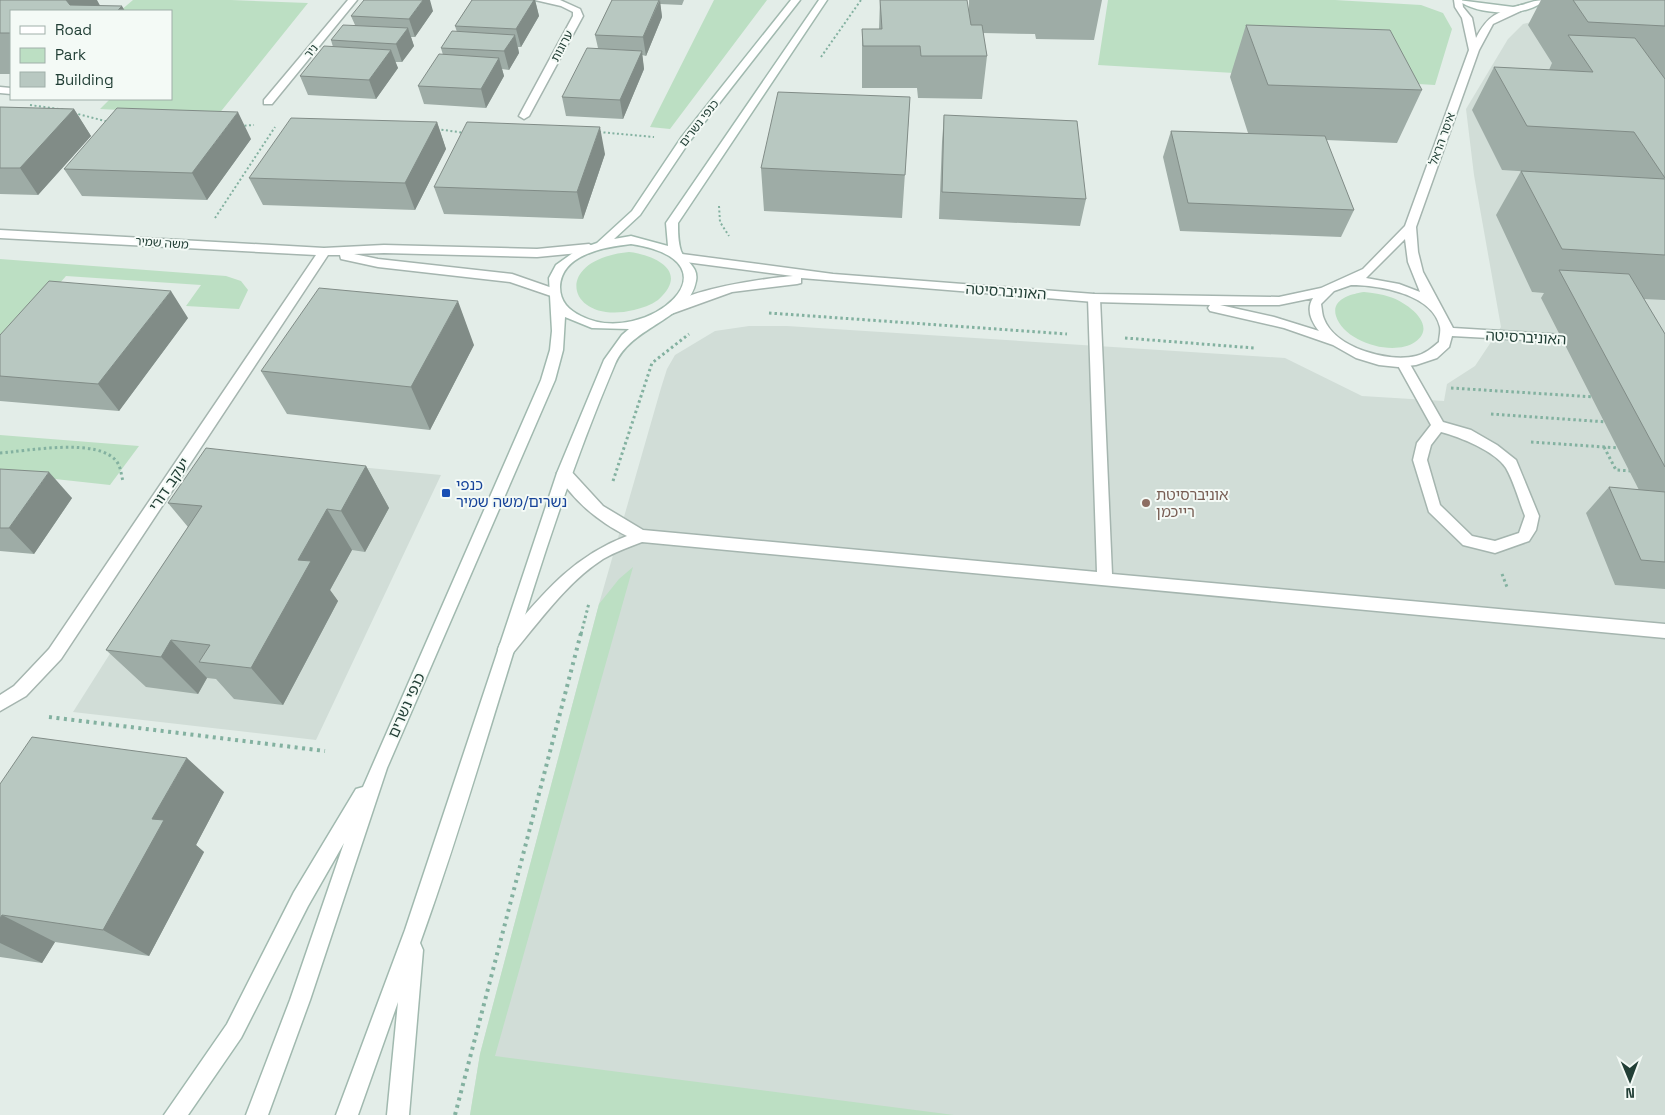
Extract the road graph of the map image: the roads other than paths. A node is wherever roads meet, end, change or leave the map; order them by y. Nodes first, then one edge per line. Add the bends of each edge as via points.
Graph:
1 (353, 0) edge
2 (539, 0) edge
3 (796, 0) edge
4 (823, 0) edge
5 (1458, 0) edge
6 (1462, 0) edge
7 (1541, 2) edge
8 (1522, 8) junction
9 (1474, 50) junction
10 (268, 102) dead end
11 (524, 116) dead end
12 (1410, 227) junction
13 (0, 234) edge
14 (602, 244) junction
15 (589, 248) junction
16 (324, 252) junction
17 (679, 256) junction
18 (833, 278) junction
19 (1351, 281) junction
20 (1323, 292) junction
21 (555, 297) junction
22 (1094, 298) junction
23 (1178, 301) junction
24 (671, 310) junction
25 (1438, 313) junction
26 (652, 319) junction
27 (1447, 332) junction
28 (1596, 341) edge
29 (1342, 346) junction
30 (1402, 362) junction
31 (1438, 426) junction
32 (564, 472) junction
33 (641, 536) junction
34 (1106, 579) junction
35 (1665, 631) edge
36 (503, 653) junction
37 (0, 704) edge
38 (378, 768) junction
39 (415, 930) junction
40 (176, 1115) edge
41 (257, 1115) edge
42 (347, 1115) edge
43 (398, 1115) edge

1 - 10 street, ניר
2 - 11 street, ערוגות via 567,4 577,11 578,16
3 - 14 street, כנפי נשרים via 685,140 636,213
4 - 17 street via 672,223 672,237
5 - 9 street via 1467,18
6 - 8 street via 1496,9
7 - 8 street
8 - 9 street, איסר הראל via 1489,22
9 - 12 street, איסר הראל
12 - 19 street, איסר הראל via 1367,272
12 - 25 street, איסר הראל via 1410,251 1416,271
13 - 16 street, משה שמיר
14 - 15 street
14 - 17 street via 631,240 652,242
15 - 16 street, משה שמיר via 537,253 384,249
15 - 21 street via 571,258 558,271 553,286
16 - 21 street, משה שמיר via 378,263 512,278
16 - 37 street, יעקב דורי via 55,654 20,691
17 - 18 street, האוניברסיטה
17 - 24 street via 690,270 690,284 684,297
18 - 22 street, האוניברסיטה
18 - 24 street, האוניברסיטה via 735,287 700,296
19 - 20 street
19 - 25 street via 1376,281 1400,287 1426,301
20 - 23 street, האוניברסיטה via 1279,300
20 - 29 street via 1315,304 1318,321
21 - 26 street via 566,313 584,322 606,326 630,325
21 - 38 street, כנפי נשרים via 560,320 559,339 548,380
22 - 23 street, האוניברסיטה
22 - 34 street
23 - 29 street, האוניברסיטה via 1280,321
24 - 26 street
25 - 27 street
26 - 32 street via 626,338 610,360
27 - 28 street, האוניברסיטה
27 - 30 street via 1445,344 1436,354 1422,360
29 - 30 street via 1370,358
30 - 31 street
31 - 31 street via 1466,434 1512,464 1532,516 1524,538 1495,547 1468,540 1434,508 1420,460 1424,443
32 - 33 street via 582,498 610,522
32 - 36 street
33 - 34 street
33 - 36 street via 598,556 568,579
34 - 35 street
36 - 39 street
38 - 40 street via 301,899 234,1030
38 - 41 street, כנפי נשרים via 300,1000
39 - 42 street
39 - 43 street

